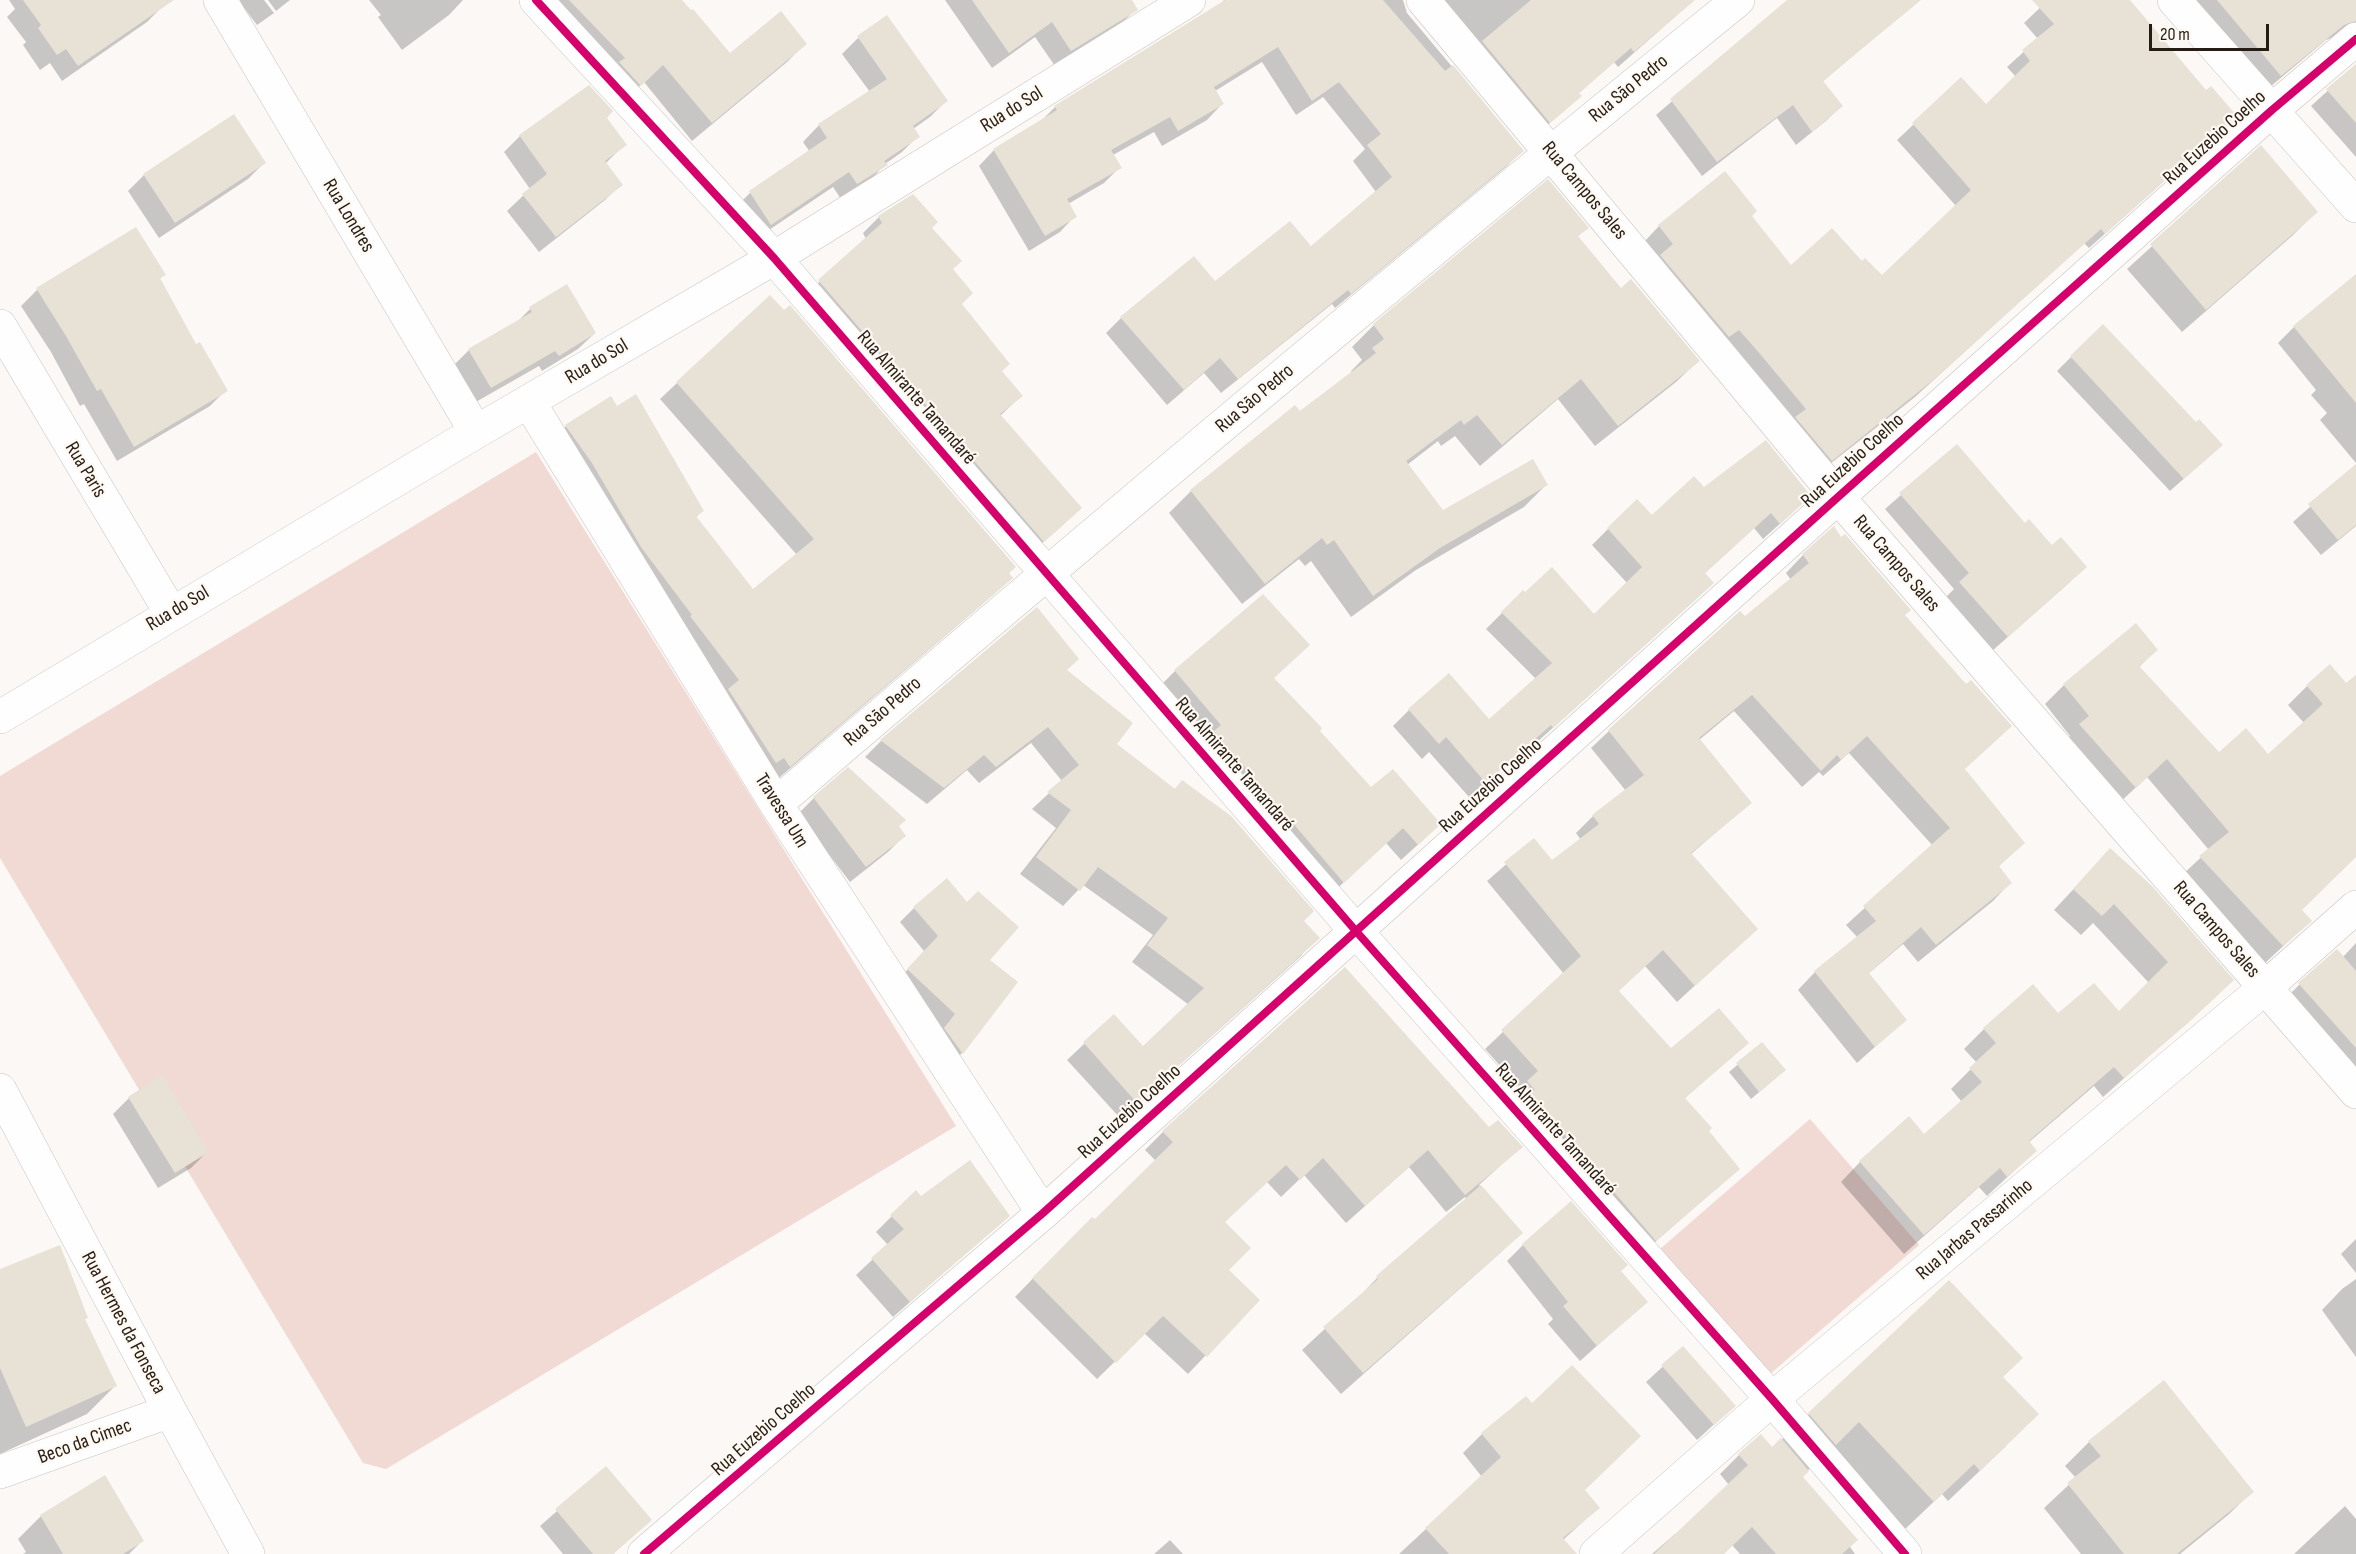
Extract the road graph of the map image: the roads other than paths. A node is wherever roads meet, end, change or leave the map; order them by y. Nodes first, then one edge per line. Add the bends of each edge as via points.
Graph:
1 (220, 0) edge
2 (536, 0) edge
3 (1189, 0) edge
4 (1423, 0) edge
5 (1738, 0) edge
6 (2174, 0) edge
7 (2356, 39) edge
8 (2272, 110) junction
9 (1552, 152) junction
10 (2356, 206) edge
11 (774, 258) junction
12 (0, 327) edge
13 (529, 402) junction
14 (476, 432) junction
15 (1838, 497) junction
16 (1046, 573) junction
17 (171, 613) junction
18 (0, 717) edge
19 (776, 804) junction
20 (2356, 907) edge
21 (1355, 930) junction
22 (2266, 987) junction
23 (0, 1090) edge
24 (2356, 1092) edge
25 (1043, 1213) junction
26 (1772, 1400) junction
27 (170, 1411) junction
28 (0, 1472) edge
29 (248, 1554) edge
30 (645, 1554) edge
31 (1596, 1554) edge
32 (1905, 1554) edge

1 - 14 street, Rua Londres
2 - 11 street, Rua Almirante Tamandaré
3 - 11 street, Rua do Sol
4 - 9 street, Rua Campos Sales
5 - 9 street, Rua São Pedro
6 - 8 street
7 - 8 street, Rua Euzebio Coelho
8 - 10 street
8 - 15 street, Rua Euzebio Coelho
9 - 15 street, Rua Campos Sales
9 - 16 street, Rua São Pedro
11 - 13 street, Rua do Sol
11 - 16 street, Rua Almirante Tamandaré
12 - 17 street, Rua Paris
13 - 14 street, Rua do Sol
13 - 19 street, Travessa Um
14 - 17 street, Rua do Sol
15 - 21 street, Rua Euzebio Coelho
15 - 22 street, Rua Campos Sales
16 - 19 street, Rua São Pedro
16 - 21 street, Rua Almirante Tamandaré
17 - 18 street, Rua do Sol
19 - 25 street, Travessa Um
20 - 22 street, Rua Jarbas Passarinho
21 - 25 street, Rua Euzebio Coelho
21 - 26 street, Rua Almirante Tamandaré
22 - 24 street, Rua Campos Sales
22 - 26 street, Rua Jarbas Passarinho
23 - 27 street, Rua Hermes da Fonseca
25 - 30 street, Rua Euzebio Coelho
26 - 31 street, Rua Jarbas Passarinho
26 - 32 street, Rua Almirante Tamandaré
27 - 28 street, Beco da Cimec
27 - 29 street, Rua Hermes da Fonseca

